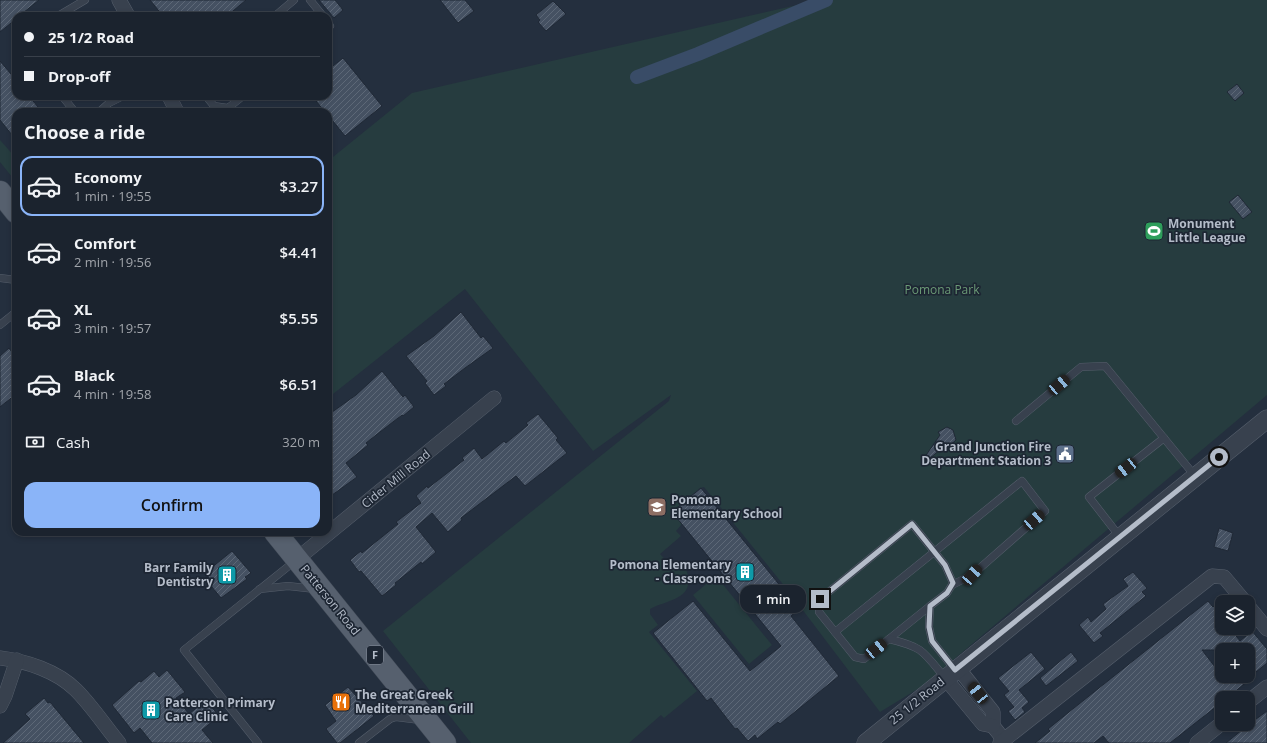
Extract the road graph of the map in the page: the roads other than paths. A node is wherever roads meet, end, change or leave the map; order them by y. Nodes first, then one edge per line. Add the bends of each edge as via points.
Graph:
1 (85, 0) edge
2 (120, 0) edge
3 (294, 0) edge
4 (310, 0) edge
5 (73, 3) edge
6 (63, 12) edge
7 (126, 12) edge
8 (280, 12) edge
9 (319, 12) edge
10 (65, 100) edge
11 (115, 100) edge
12 (209, 100) edge
13 (238, 100) edge
14 (72, 108) edge
15 (104, 108) edge
16 (228, 108) edge
17 (228, 108) edge
18 (0, 192) edge
19 (12, 207) edge
20 (0, 278) edge
21 (12, 280) edge
22 (12, 315) edge
23 (0, 325) edge
24 (494, 398) dead end
25 (1267, 418) edge
26 (1016, 421) dead end
27 (1164, 438) junction
28 (1196, 476) junction
29 (332, 530) edge
30 (278, 536) edge
31 (325, 536) edge
32 (1120, 537) junction
33 (934, 552) junction
34 (297, 559) junction
35 (952, 585) junction
36 (260, 589) junction
37 (322, 590) junction
38 (1239, 595) edge
39 (930, 606) junction
40 (1255, 615) edge
41 (1267, 630) edge
42 (835, 632) junction
43 (889, 639) junction
44 (0, 658) edge
45 (17, 660) junction
46 (953, 672) junction
47 (1267, 687) edge
48 (1255, 696) edge
49 (0, 706) edge
50 (428, 721) junction
51 (1215, 729) edge
52 (1002, 742) edge
53 (119, 743) edge
54 (258, 743) edge
55 (359, 743) edge
56 (446, 743) edge
57 (866, 743) edge
58 (1197, 743) edge

1 - 5 lane
2 - 7 street
3 - 8 lane
4 - 9 lane
5 - 6 lane
10 - 14 lane
11 - 15 lane
12 - 17 lane via 214,106
13 - 16 lane
18 - 19 main road
20 - 21 lane
22 - 23 lane
24 - 29 street, Cider Mill Road
25 - 28 street, 25 1/2 Road
26 - 27 lane via 1081,367 1105,366
27 - 28 lane
27 - 32 lane via 1089,497
28 - 32 street, 25 1/2 Road
30 - 34 main road, Patterson Road / F
31 - 34 street, Cider Mill Road
32 - 46 street, 25 1/2 Road
33 - 35 lane via 945,565
33 - 35 lane via 1022,481 1045,511 972,575
33 - 42 lane
33 - 42 lane via 912,524 820,599 819,612
34 - 36 lane
34 - 37 main road, Patterson Road / F
35 - 39 lane via 947,593
36 - 37 lane via 288,586
36 - 54 lane via 184,650
37 - 50 main road, Patterson Road / F
38 - 52 street via 1224,577 1212,576
39 - 43 lane
39 - 46 lane via 929,627 932,641
40 - 41 street
42 - 43 lane via 855,657 864,659
43 - 46 lane via 915,646
44 - 45 street
45 - 49 street via 6,696
45 - 53 street via 48,672 75,690
46 - 52 street via 993,712 993,726
46 - 57 street, 25 1/2 Road
47 - 48 street
50 - 55 lane via 396,717
50 - 56 main road, Patterson Road / F
51 - 58 street

